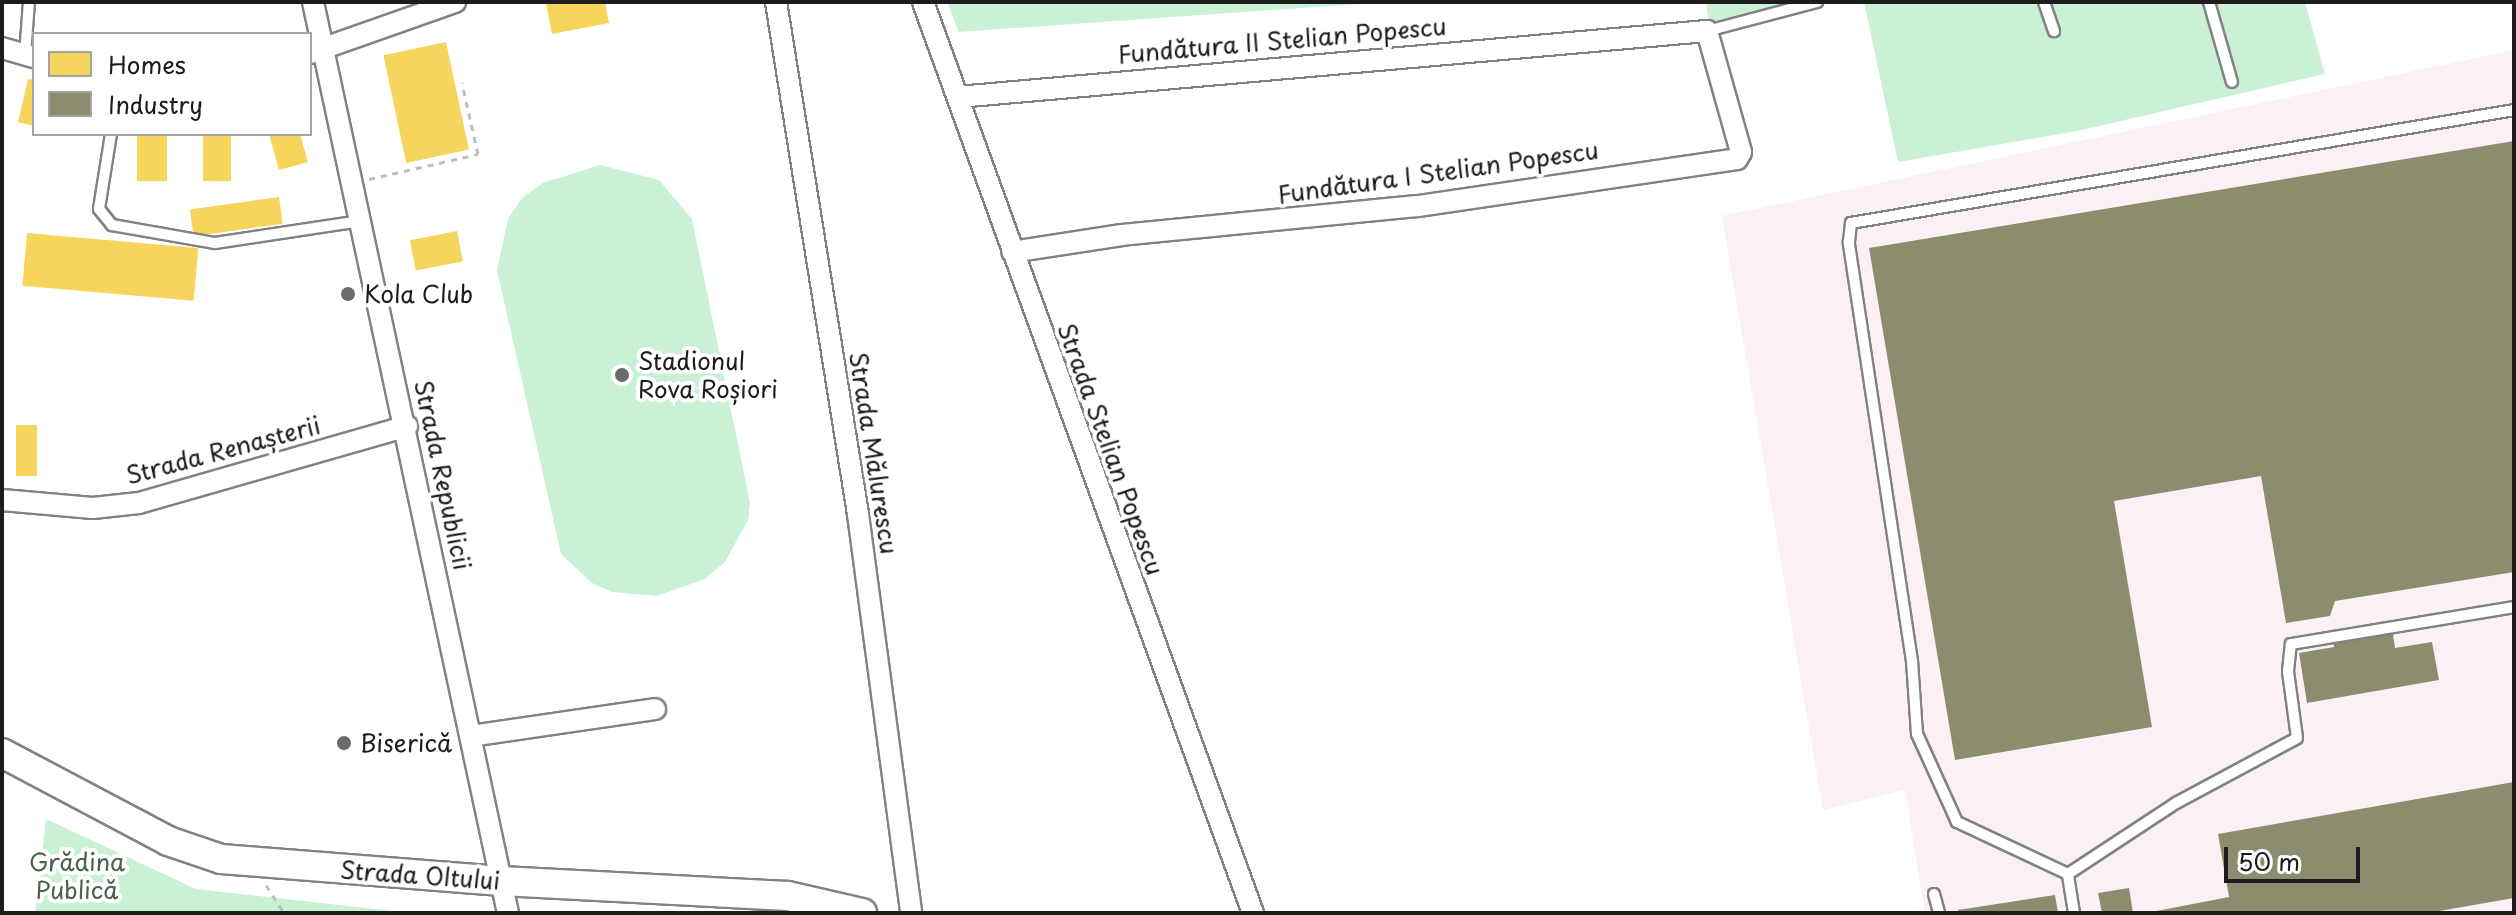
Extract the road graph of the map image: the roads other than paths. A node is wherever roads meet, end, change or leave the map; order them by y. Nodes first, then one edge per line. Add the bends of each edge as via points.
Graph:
1 (29, 2) edge
2 (313, 2) edge
3 (455, 2) edge
4 (776, 2) edge
5 (923, 2) edge
6 (1814, 2) edge
7 (2044, 2) edge
8 (2209, 2) edge
9 (1707, 31) junction
10 (2054, 31) dead end
11 (2, 48) edge
12 (317, 51) edge
13 (29, 56) edge
14 (2232, 82) dead end
15 (958, 97) junction
16 (2514, 110) edge
17 (111, 136) edge
18 (362, 221) junction
19 (1012, 252) junction
20 (407, 426) junction
21 (2, 500) edge
22 (2514, 607) edge
23 (655, 709) dead end
24 (471, 736) junction
25 (2, 753) edge
26 (2068, 874) junction
27 (501, 881) junction
28 (1934, 894) dead end
29 (508, 913) edge
30 (862, 913) edge
31 (911, 913) edge
32 (1253, 913) edge
33 (1939, 913) edge
34 (2074, 913) edge

1 - 13 lane
2 - 12 street, Strada Republicii
3 - 12 street
4 - 31 street, Strada Mălurescu via 858,514
5 - 15 street, Strada Stelian Popescu
6 - 9 lane
7 - 10 lane
8 - 14 lane
9 - 15 street, Fundătura II Stelian Popescu
9 - 19 street, Fundătura I Stelian Popescu via 1741,152 1737,159 1417,206 1122,235
11 - 13 street
12 - 18 street, Strada Republicii
15 - 19 street, Strada Stelian Popescu
16 - 26 lane via 1851,223 1849,242 1912,661 1917,734 1957,822
17 - 18 lane via 99,209 112,225 215,243
18 - 20 street, Strada Republicii
19 - 32 street, Strada Stelian Popescu
20 - 21 street, Strada Renașterii via 139,503 93,508
20 - 24 street, Strada Republicii
22 - 26 lane via 2291,644 2288,671 2297,738 2176,803
23 - 24 street
24 - 27 street, Strada Republicii
25 - 27 main road, Strada Oltului via 193,853
26 - 34 lane
27 - 29 street, Strada Republicii
27 - 30 main road, Strada Oltului via 788,896
28 - 33 lane

